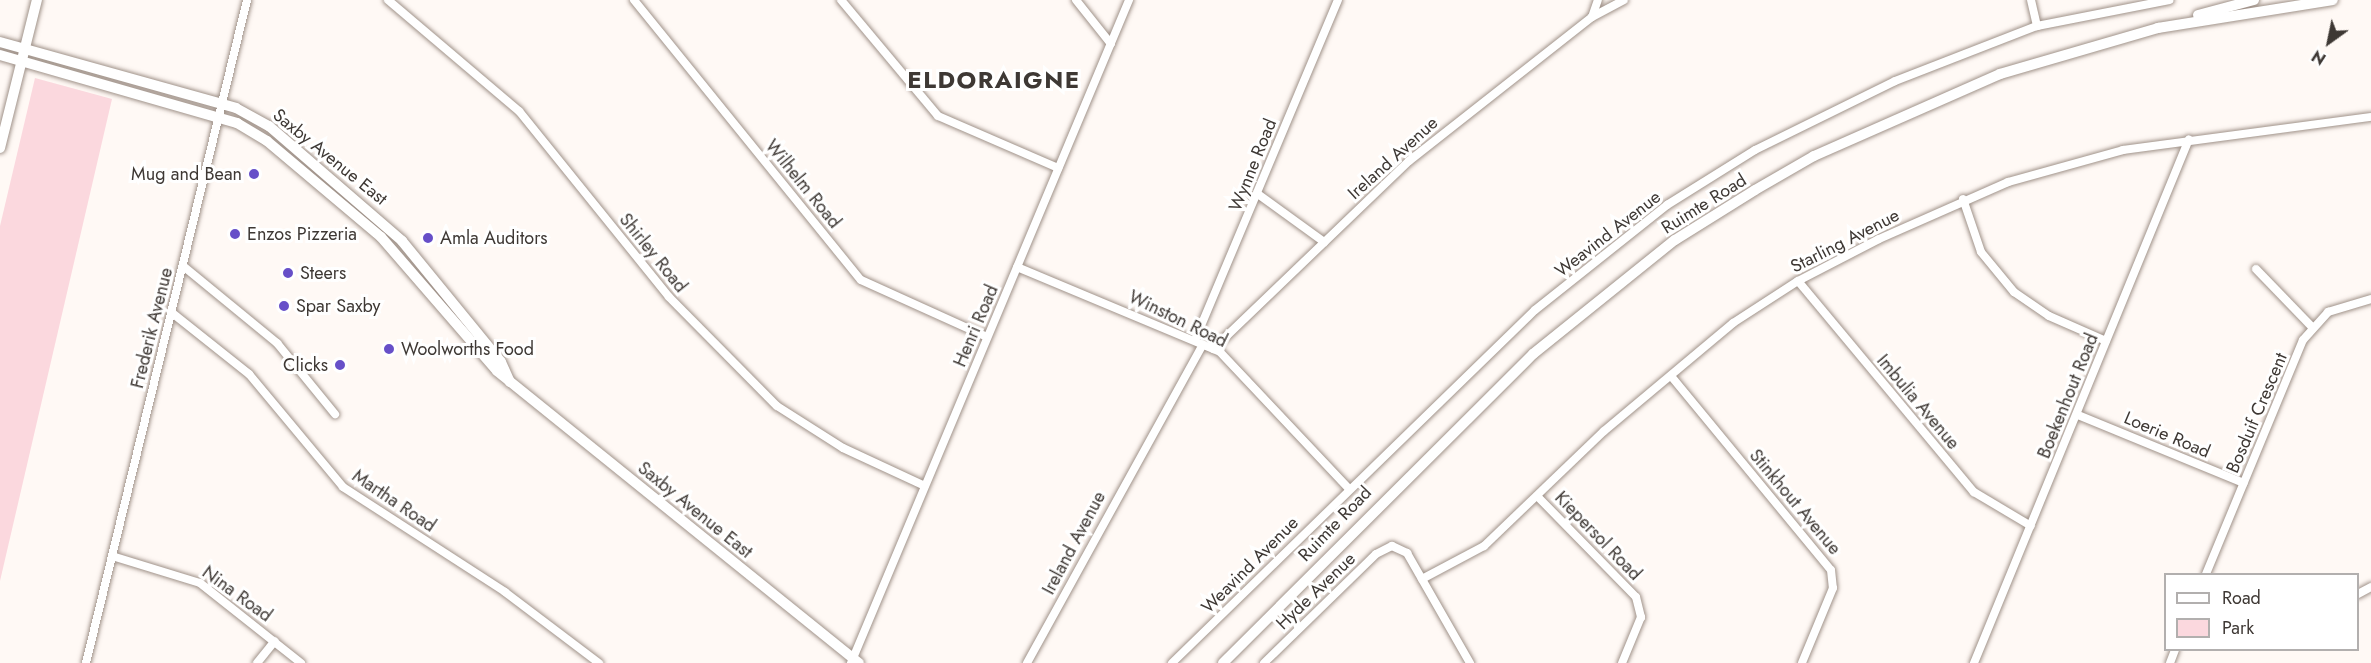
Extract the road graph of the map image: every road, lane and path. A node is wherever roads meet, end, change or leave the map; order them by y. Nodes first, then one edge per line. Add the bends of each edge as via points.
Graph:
1 (37, 0) edge
2 (247, 0) edge
3 (388, 0) edge
4 (634, 0) edge
5 (841, 0) edge
6 (1076, 0) edge
7 (1129, 0) edge
8 (1338, 0) edge
9 (1598, 0) edge
10 (1624, 0) edge
11 (2031, 0) edge
12 (2169, 0) edge
13 (2254, 0) edge
14 (2333, 0) edge
15 (2296, 2) edge
16 (1592, 17) junction
17 (2037, 26) junction
18 (2158, 28) junction
19 (0, 42) edge
20 (1111, 44) junction
21 (26, 49) junction
22 (0, 55) edge
23 (23, 61) junction
24 (221, 104) junction
25 (218, 117) junction
26 (2371, 117) edge
27 (2188, 139) junction
28 (0, 148) edge
29 (1058, 168) junction
30 (1258, 194) junction
31 (1963, 199) junction
32 (1324, 242) junction
33 (183, 266) junction
34 (1017, 267) junction
35 (2256, 269) dead end
36 (1798, 281) junction
37 (2371, 299) edge
38 (171, 312) junction
39 (2312, 327) junction
40 (987, 337) junction
41 (1195, 340) junction
42 (2106, 340) junction
43 (1203, 344) junction
44 (1213, 349) junction
45 (1671, 376) junction
46 (510, 382) junction
47 (335, 414) dead end
48 (2078, 415) junction
49 (2244, 483) junction
50 (926, 486) junction
51 (1349, 489) junction
52 (1538, 497) junction
53 (2031, 526) junction
54 (112, 556) junction
55 (2206, 573) edge
56 (1422, 579) junction
57 (275, 641) junction
58 (854, 662) edge
59 (86, 663) edge
60 (257, 663) edge
61 (301, 663) edge
62 (599, 663) edge
63 (1027, 663) edge
64 (1172, 663) edge
65 (1223, 663) edge
66 (1264, 663) edge
67 (1470, 663) edge
68 (1622, 663) edge
69 (1802, 663) edge
70 (1974, 663) edge

1 - 21 street
2 - 24 street, Frederik Avenue
3 - 50 street, Shirley Road via 519,111 669,297 777,406 843,448
4 - 40 street, Wilhelm Road via 861,280
5 - 29 street via 938,116
6 - 20 street
7 - 20 street, Henri Road
8 - 30 street, Wynne Road
9 - 16 street
10 - 16 street, Ireland Avenue
11 - 17 street
12 - 17 street, Weavind Avenue
13 - 18 street
14 - 15 street, Ruimte Road
15 - 18 street, Ruimte Road
16 - 32 street, Ireland Avenue via 1409,161
17 - 51 street, Weavind Avenue via 1812,120 1667,205 1535,310
18 - 65 street, Ruimte Road via 2000,74 1933,101 1814,156 1675,240 1596,299 1491,392
19 - 21 street, Saxby Avenue East
20 - 29 street, Henri Road
21 - 23 street
21 - 24 street, Saxby Avenue East
22 - 23 street, Saxby Avenue East
23 - 25 street, Saxby Avenue East
23 - 28 street
24 - 25 street, Frederik Avenue
24 - 46 street, Saxby Avenue East via 269,126 384,222 501,362
25 - 33 street, Frederik Avenue
25 - 46 street, Saxby Avenue East via 267,141 366,222
26 - 27 street, Starling Avenue
27 - 31 street, Starling Avenue via 2067,165
27 - 42 street, Boekenhout Road
29 - 34 street, Henri Road
30 - 32 street
30 - 41 street, Wynne Road
31 - 36 street, Starling Avenue
31 - 42 street via 1981,252 2014,292 2049,316
32 - 44 street, Ireland Avenue
33 - 38 street, Frederik Avenue
33 - 47 street via 277,343
34 - 40 street, Henri Road
34 - 41 street, Winston Road
35 - 39 street
36 - 45 street, Starling Avenue via 1733,323
36 - 53 street, Imbulia Avenue via 1974,492
37 - 39 street, Bosduif Crescent via 2334,308
38 - 54 street, Frederik Avenue
38 - 62 street, Martha Road via 249,374 350,493 505,592
39 - 49 street, Bosduif Crescent
40 - 50 street, Henri Road
41 - 43 street, Winston Road
42 - 48 street, Boekenhout Road
43 - 44 street, Winston Road
43 - 63 street, Ireland Avenue
44 - 51 street, Winston Road
45 - 52 street, Starling Avenue
45 - 69 street, Stinkhout Avenue via 1833,575 1830,597
46 - 58 street, Saxby Avenue East
48 - 49 street, Loerie Road
48 - 53 street, Boekenhout Road
49 - 55 street, Bosduif Crescent
50 - 58 street, Henri Road
51 - 64 street, Weavind Avenue
52 - 56 street, Starling Avenue via 1484,546
52 - 68 street, Kiepersol Road via 1636,597 1641,617
53 - 70 street, Boekenhout Road
54 - 57 street, Nina Road via 200,582
54 - 59 street, Frederik Avenue
56 - 66 street, Hyde Avenue via 1407,553 1392,546 1376,554
56 - 67 street
57 - 60 street
57 - 61 street, Nina Road

